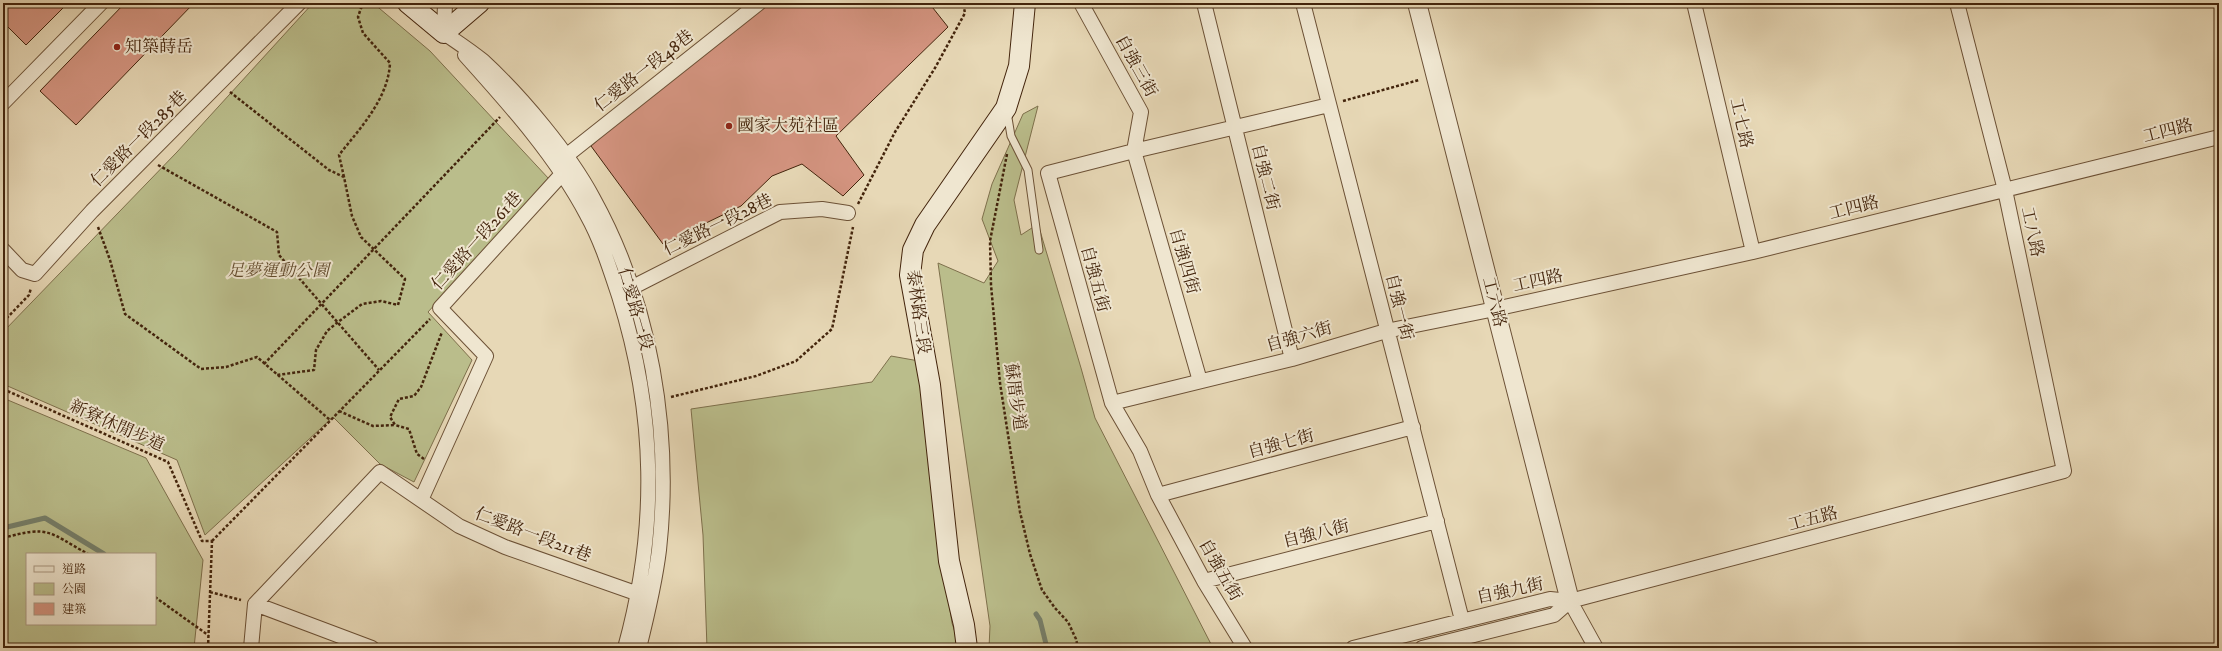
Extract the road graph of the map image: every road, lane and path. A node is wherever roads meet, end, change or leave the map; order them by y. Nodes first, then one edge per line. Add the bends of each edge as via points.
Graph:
1 (101, 3) edge
2 (299, 3) edge
3 (367, 3) edge
4 (408, 3) edge
5 (445, 3) edge
6 (479, 3) edge
7 (759, 3) edge
8 (963, 3) edge
9 (1025, 3) edge
10 (1081, 3) edge
11 (1204, 3) edge
12 (1303, 3) edge
13 (1417, 3) edge
14 (1694, 3) edge
15 (1957, 3) edge
16 (444, 33) junction
17 (1436, 75) junction
18 (219, 83) junction
19 (3, 103) edge
20 (1329, 105) junction
21 (510, 106) junction
22 (1006, 108) junction
23 (1234, 127) junction
24 (1011, 136) junction
25 (2219, 137) edge
26 (1134, 150) junction
27 (566, 156) junction
28 (145, 158) junction
29 (562, 174) junction
30 (344, 177) junction
31 (2005, 190) junction
32 (92, 211) junction
33 (854, 214) junction
34 (373, 249) junction
35 (3, 250) edge
36 (1039, 250) dead end
37 (1753, 252) junction
38 (35, 274) junction
39 (631, 288) junction
40 (322, 302) junction
41 (1495, 309) junction
42 (444, 312) junction
43 (3, 322) edge
44 (338, 322) junction
45 (1386, 331) junction
46 (1292, 359) junction
47 (264, 364) junction
48 (379, 370) junction
49 (277, 375) junction
50 (1200, 381) junction
51 (3, 389) edge
52 (656, 400) junction
53 (1112, 403) junction
54 (339, 411) junction
55 (330, 420) junction
56 (395, 425) junction
57 (1413, 427) junction
58 (436, 467) junction
59 (2064, 471) joint
60 (1158, 495) junction
61 (421, 500) junction
62 (1437, 521) junction
63 (3, 538) edge
64 (212, 542) junction
65 (86, 553) edge
66 (1204, 581) junction
67 (210, 592) junction
68 (645, 596) junction
69 (156, 598) edge
70 (1570, 601) junction
71 (255, 604) junction
72 (1462, 620) junction
73 (209, 635) junction
74 (1386, 644) edge
75 (208, 648) edge
76 (250, 648) edge
77 (372, 648) edge
78 (625, 648) edge
79 (639, 648) edge
80 (967, 648) edge
81 (1078, 648) edge
82 (1245, 648) edge
83 (1353, 648) edge
84 (1422, 648) edge
85 (1596, 648) edge

1 - 19 street
2 - 18 street, 仁愛路一段285巷
3 - 30 path via 361,8 358,17 363,33 390,63 389,77 381,97 369,116 339,155
4 - 16 main road, 仁愛路一段
5 - 16 street
6 - 16 main road
7 - 27 street, 仁愛路一段48巷
8 - 33 path via 965,14 895,132
9 - 22 main road, 泰林路三段 via 1019,66
10 - 26 street, 自強三街 via 1141,112
11 - 23 street, 自強二街
12 - 20 street, 自強一街
13 - 17 street, 工六路
14 - 37 street, 工七路
15 - 31 street, 工八路
16 - 21 street, 仁愛路一段
16 - 27 street, 仁愛路一段 via 482,61 520,98
17 - 20 path
17 - 41 street, 工六路
18 - 28 street, 仁愛路一段285巷
18 - 30 path via 329,170
20 - 23 street, 自強五街
20 - 45 street, 自強一街
21 - 29 street, 仁愛路一段
21 - 34 path
22 - 24 lane
22 - 80 main road, 泰林路三段 via 925,224 913,250 910,276 930,385 949,561
23 - 26 street, 自強五街
23 - 46 street, 自強二街
24 - 36 lane via 1028,170
24 - 81 path, 蘇厝步道 via 990,241 991,285 1000,383 1020,512 1030,554 1042,590 1068,622
25 - 31 street, 工四路
26 - 50 street, 自強四街
26 - 53 street, 自強五街 via 1048,173
27 - 29 street
27 - 39 street, 仁愛路一段 via 593,198 616,246
28 - 32 street, 仁愛路一段285巷
28 - 40 path via 278,232 279,255
29 - 42 street, 仁愛路一段261巷
29 - 68 street, 仁愛路一段 via 587,215 610,270 627,324 640,381 650,479
30 - 34 path via 352,216 362,237
31 - 37 street, 工四路
31 - 59 street, 工八路
32 - 38 street, 仁愛路一段285巷
32 - 47 path via 126,314 201,369 226,367 256,357
33 - 39 street, 仁愛路一段28巷 via 822,209 780,212
33 - 52 path via 832,329 796,361 756,376
34 - 40 path
34 - 44 path via 405,279 398,305 381,301 362,304
35 - 38 street via 22,270
37 - 41 street, 工四路
38 - 43 path via 29,295
39 - 52 street, 仁愛路一段 via 642,325
40 - 44 path
40 - 47 path
41 - 45 street, 自強六街
41 - 70 street, 工六路
42 - 48 path
42 - 56 path via 421,387 414,396 399,399 390,417
42 - 58 street, 仁愛路一段261巷 via 486,356
44 - 48 path
44 - 49 path via 327,331 316,350 314,370
45 - 46 street, 自強六街
45 - 57 street, 自強一街
46 - 50 street, 自強六街
47 - 49 path
48 - 54 path
49 - 55 path
50 - 53 street, 自強六街
51 - 64 path, 新寮休閒步道 via 168,462 202,542
52 - 68 street, 仁愛路一段 via 662,446 663,499 659,551
53 - 60 street, 自強五街 via 1140,451
54 - 55 path
54 - 56 path via 373,426
55 - 64 path
56 - 58 path via 409,429 417,454
57 - 60 street, 自強七街
57 - 62 street, 自強一街
58 - 61 street, 仁愛路一段261巷
59 - 70 street, 工五路
60 - 66 street, 自強五街
61 - 68 street, 仁愛路一段211巷 via 459,526 505,547
61 - 71 street, 仁愛路一段211巷 via 380,472
62 - 66 street, 自強八街
62 - 72 street, 自強一街
63 - 65 path via 42,530 56,535
64 - 67 path
66 - 82 street, 自強五街
67 - 71 path
67 - 73 path
68 - 78 street, 仁愛路一段
68 - 79 street, 仁愛路一段
69 - 73 path
70 - 72 street, 自強九街 via 1550,599
70 - 84 street, 自強九街 via 1554,615
70 - 85 street
71 - 76 street
71 - 77 street
72 - 74 street, 自強九街
73 - 75 path
74 - 83 street, 自強九街

